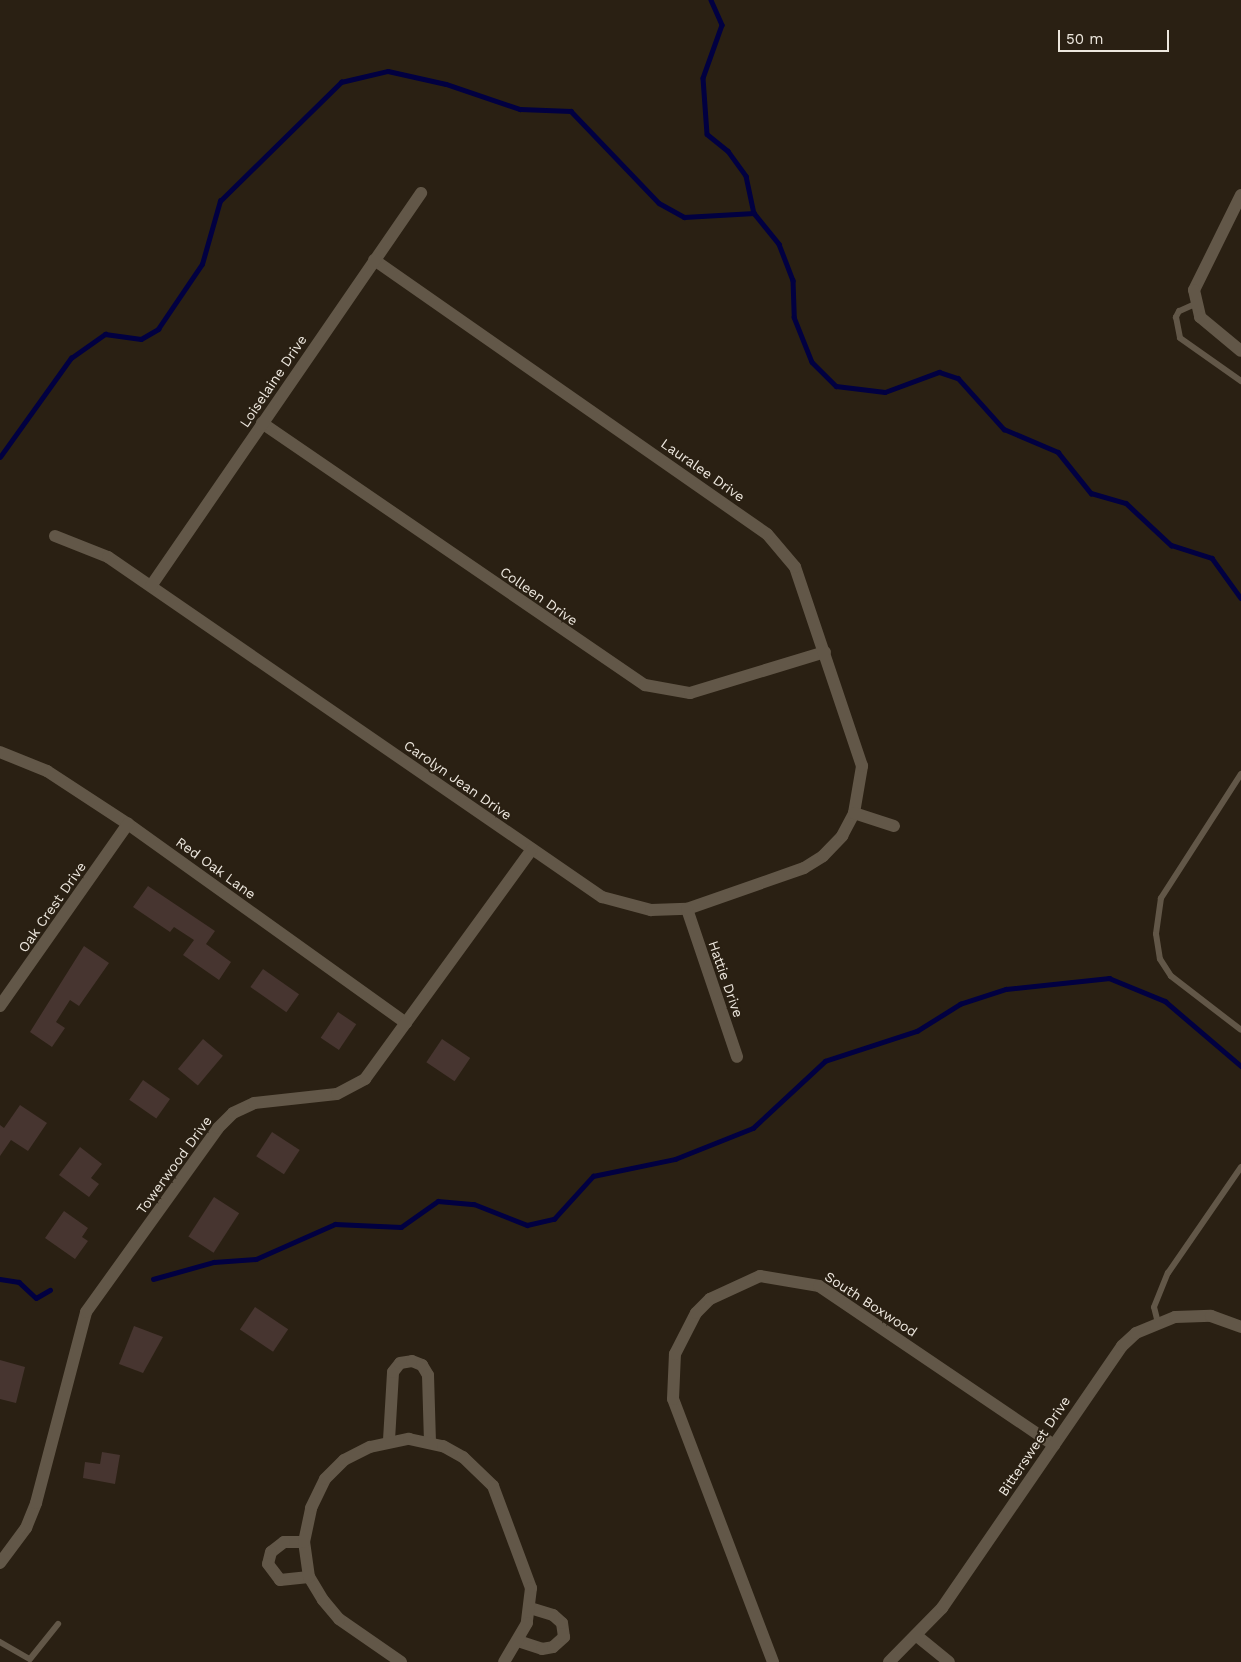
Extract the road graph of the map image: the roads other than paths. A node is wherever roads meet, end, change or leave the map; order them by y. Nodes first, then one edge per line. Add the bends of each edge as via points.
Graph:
1 (421, 193) dead end
2 (1241, 195) edge
3 (374, 260) junction
4 (1194, 304) junction
5 (1241, 351) edge
6 (1241, 381) edge
7 (262, 423) junction
8 (55, 536) dead end
9 (151, 586) junction
10 (825, 652) junction
11 (0, 752) edge
12 (1241, 774) edge
13 (854, 813) junction
14 (128, 824) junction
15 (894, 826) dead end
16 (532, 849) junction
17 (687, 909) junction
18 (0, 1006) edge
19 (406, 1023) junction
20 (1241, 1030) edge
21 (737, 1057) dead end
22 (1241, 1167) edge
23 (1158, 1323) junction
24 (1241, 1327) edge
25 (389, 1440) junction
26 (430, 1441) junction
27 (1054, 1445) junction
28 (304, 1542) junction
29 (0, 1564) edge
30 (310, 1577) junction
31 (530, 1608) junction
32 (58, 1624) dead end
33 (917, 1636) junction
34 (518, 1641) junction
35 (0, 1642) edge
36 (401, 1662) edge
37 (504, 1662) edge
38 (773, 1662) edge
39 (889, 1662) edge
40 (948, 1662) edge

1 - 3 street, Loiselaine Drive
2 - 4 street via 1200,271
3 - 7 street, Loiselaine Drive
3 - 10 street, Lauralee Drive via 768,534 795,567
4 - 5 street via 1209,326
4 - 6 lane via 1179,311 1176,317 1180,338
7 - 9 street, Loiselaine Drive
7 - 10 street, Colleen Drive via 645,685 690,693
8 - 9 street, Carolyn Jean Drive via 108,557
9 - 16 street, Carolyn Jean Drive
10 - 13 street, Lauralee Drive via 862,766
11 - 14 street, Red Oak Lane via 48,771
12 - 20 lane via 1161,898 1156,934 1160,959 1171,976
13 - 15 street
13 - 17 street, Carolyn Jean Drive via 842,836 804,868
14 - 18 street, Oak Crest Drive
14 - 19 street, Red Oak Lane
16 - 17 street, Carolyn Jean Drive via 602,897 651,910
16 - 19 street, Towerwood Drive
17 - 21 street, Hattie Drive
19 - 29 street, Towerwood Drive via 352,1089 254,1103 233,1112 218,1128 86,1312 36,1503 26,1528
22 - 23 lane via 1168,1273 1154,1306
23 - 24 street, Bittersweet Drive via 1211,1316
23 - 27 street, Bittersweet Drive via 1122,1346
25 - 26 street
25 - 26 street via 393,1372 400,1363 412,1361 422,1365 428,1375
25 - 28 street via 344,1460 325,1479 312,1508
26 - 31 street via 463,1457 493,1486 524,1563
27 - 33 street, Bittersweet Drive via 942,1608
27 - 38 street, South Boxwood via 819,1286 760,1276 710,1299 696,1313 675,1354 673,1399
28 - 30 street
28 - 30 street via 284,1542 271,1552 268,1564 280,1580
30 - 36 street via 338,1619
31 - 34 street
31 - 34 street via 553,1615 562,1623 564,1637 553,1647 542,1649
32 - 35 lane via 30,1659
33 - 39 street, Bittersweet Drive
33 - 40 street
34 - 37 street

